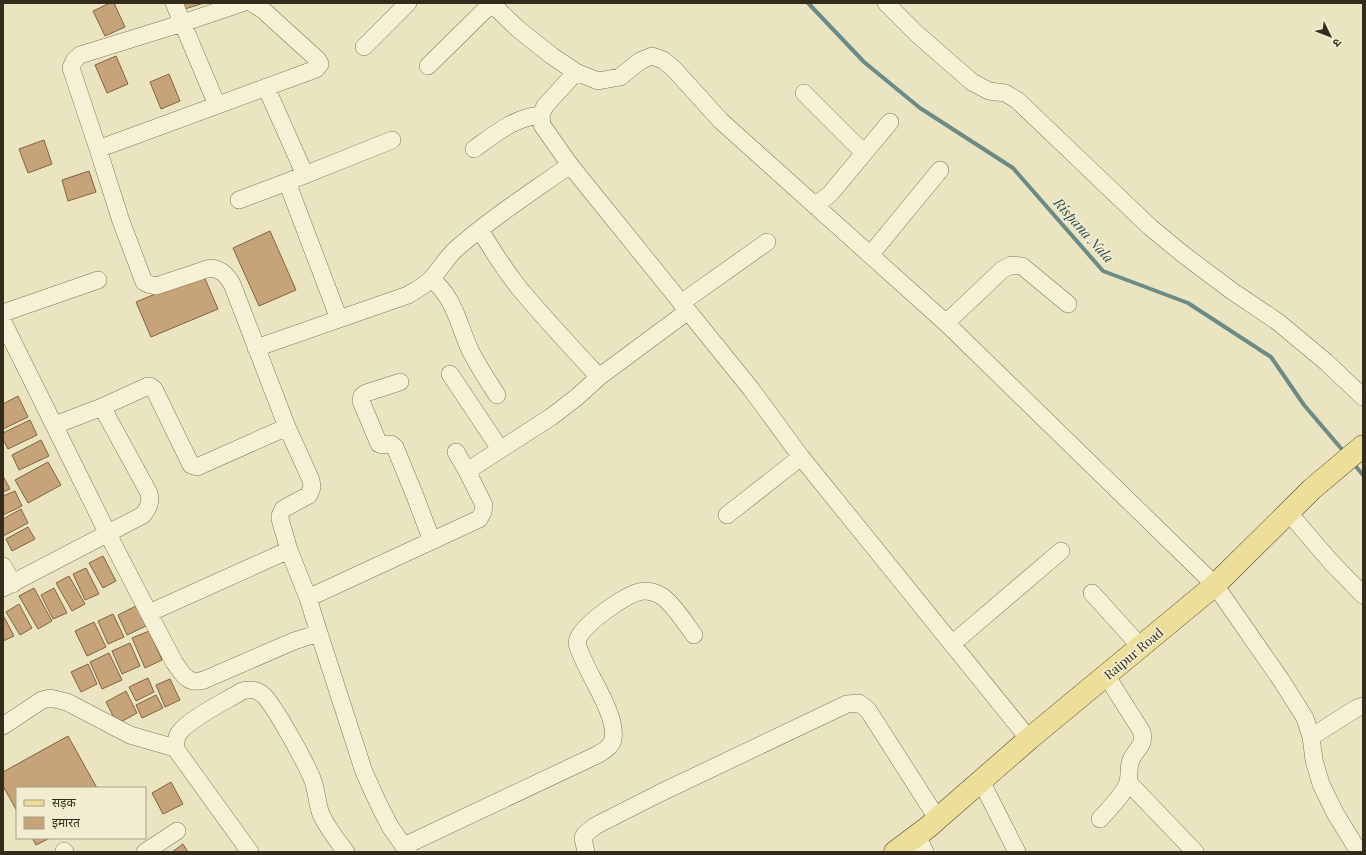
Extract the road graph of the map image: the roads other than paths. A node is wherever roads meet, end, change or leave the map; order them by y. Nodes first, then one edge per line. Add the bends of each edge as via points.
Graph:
1 (174, 3) edge
2 (242, 3) edge
3 (252, 3) edge
4 (408, 3) edge
5 (492, 3) edge
6 (886, 3) edge
7 (183, 23) junction
8 (364, 47) dead end
9 (428, 66) dead end
10 (576, 72) junction
11 (266, 87) junction
12 (804, 93) dead end
13 (216, 105) junction
14 (541, 115) junction
15 (890, 122) dead end
16 (392, 140) dead end
17 (98, 149) junction
18 (474, 149) dead end
19 (864, 153) junction
20 (570, 165) junction
21 (940, 170) dead end
22 (305, 174) junction
23 (287, 182) junction
24 (239, 200) dead end
25 (815, 206) junction
26 (480, 230) junction
27 (767, 242) dead end
28 (871, 254) junction
29 (431, 279) junction
30 (98, 280) dead end
31 (1068, 304) dead end
32 (684, 307) junction
33 (3, 313) edge
34 (339, 319) junction
35 (3, 322) edge
36 (946, 323) junction
37 (256, 348) junction
38 (450, 374) dead end
39 (599, 377) junction
40 (400, 382) dead end
41 (497, 395) dead end
42 (1363, 397) edge
43 (102, 408) junction
44 (54, 424) junction
45 (287, 427) junction
46 (1363, 446) edge
47 (500, 449) junction
48 (456, 452) dead end
49 (801, 457) junction
50 (467, 471) junction
51 (1288, 512) junction
52 (727, 515) dead end
53 (108, 534) junction
54 (432, 541) junction
55 (289, 550) junction
56 (1061, 551) dead end
57 (3, 566) edge
58 (1215, 585) junction
59 (8, 586) edge
60 (1092, 593) dead end
61 (1363, 595) edge
62 (308, 598) junction
63 (149, 613) junction
64 (319, 633) junction
65 (694, 634) dead end
66 (952, 644) junction
67 (1140, 646) junction
68 (1106, 675) junction
69 (1363, 706) edge
70 (3, 726) edge
71 (1311, 737) junction
72 (1029, 739) junction
73 (175, 748) junction
74 (981, 781) junction
75 (1128, 782) junction
76 (937, 818) junction
77 (1100, 819) dead end
78 (177, 831) dead end
79 (921, 844) edge
80 (406, 849) edge
81 (145, 852) edge
82 (250, 852) edge
83 (346, 852) edge
84 (586, 852) edge
85 (895, 852) edge
86 (1017, 852) edge
87 (1195, 852) edge
88 (1359, 852) edge

1 - 7 street
2 - 7 street
3 - 11 street via 263,10 320,64 316,69
4 - 8 street
5 - 9 street
5 - 10 street via 518,29
6 - 42 street via 972,82 989,91 1005,93 1017,100 1150,227 1232,291 1278,322
7 - 13 street
7 - 17 street via 80,55 74,61 71,68
10 - 14 street via 545,106
10 - 25 street via 598,81 620,77 640,61 652,56 663,60 721,121
11 - 13 street
11 - 22 street
12 - 19 street
13 - 17 street
14 - 18 street via 519,120
14 - 20 street via 542,125
15 - 19 street
16 - 22 street
17 - 37 street via 144,282 156,286 210,268 219,269 232,284
19 - 25 street via 830,194
20 - 26 street
20 - 32 street
21 - 28 street
22 - 23 street
23 - 24 street
23 - 34 street
25 - 28 street
26 - 29 street via 454,250
26 - 39 street via 518,287
27 - 32 street
28 - 36 street
29 - 34 street via 408,295
29 - 41 street via 439,284 446,294 471,351
30 - 33 street
31 - 36 street via 1022,266 1011,265 1002,270
32 - 39 street
32 - 49 street via 751,389
34 - 37 street
35 - 44 street
36 - 58 street
37 - 45 street
38 - 47 street
39 - 47 street via 551,416
40 - 54 street via 366,393 362,396 362,401 379,444 391,444 395,447
43 - 44 street
43 - 45 street via 148,386 153,388 191,464 197,467
43 - 53 street via 150,500 150,505 143,514
44 - 53 street
45 - 55 street via 312,487 309,495 283,509 280,519
46 - 51 main road, Raipur Road
47 - 50 street
48 - 50 street
49 - 52 street
49 - 66 street
50 - 54 street via 484,505 484,512 471,524
51 - 58 main road, Raipur Road
51 - 61 street
53 - 59 street
53 - 63 street
54 - 62 street
55 - 62 street
55 - 63 street
56 - 66 street
57 - 59 street
58 - 67 main road, Raipur Road
58 - 71 street via 1281,680 1304,718
60 - 67 street
62 - 64 street
63 - 64 street via 174,662 187,679 193,682 204,680 294,641
64 - 80 street via 364,772 391,828
65 - 80 street via 661,595 646,590 630,594 605,611 590,623 579,636 577,643 608,711 613,727 611,744 599,754
66 - 72 street
67 - 68 main road, Raipur Road
68 - 72 main road, Raipur Road
68 - 75 street via 1142,732 1142,745 1132,758
69 - 71 street
70 - 73 street via 42,700 50,698 66,702 130,735
71 - 88 street via 1321,784
72 - 74 main road, Raipur Road
73 - 82 street
73 - 83 street via 176,738 187,724 236,694 248,689 264,695 288,733 313,781 320,813
74 - 76 main road, Raipur Road
74 - 86 street
75 - 77 street
75 - 87 street
76 - 79 main road, Raipur Road
76 - 84 street via 868,710 860,703 847,704 595,826 584,834
78 - 81 street
79 - 85 main road, Raipur Road

